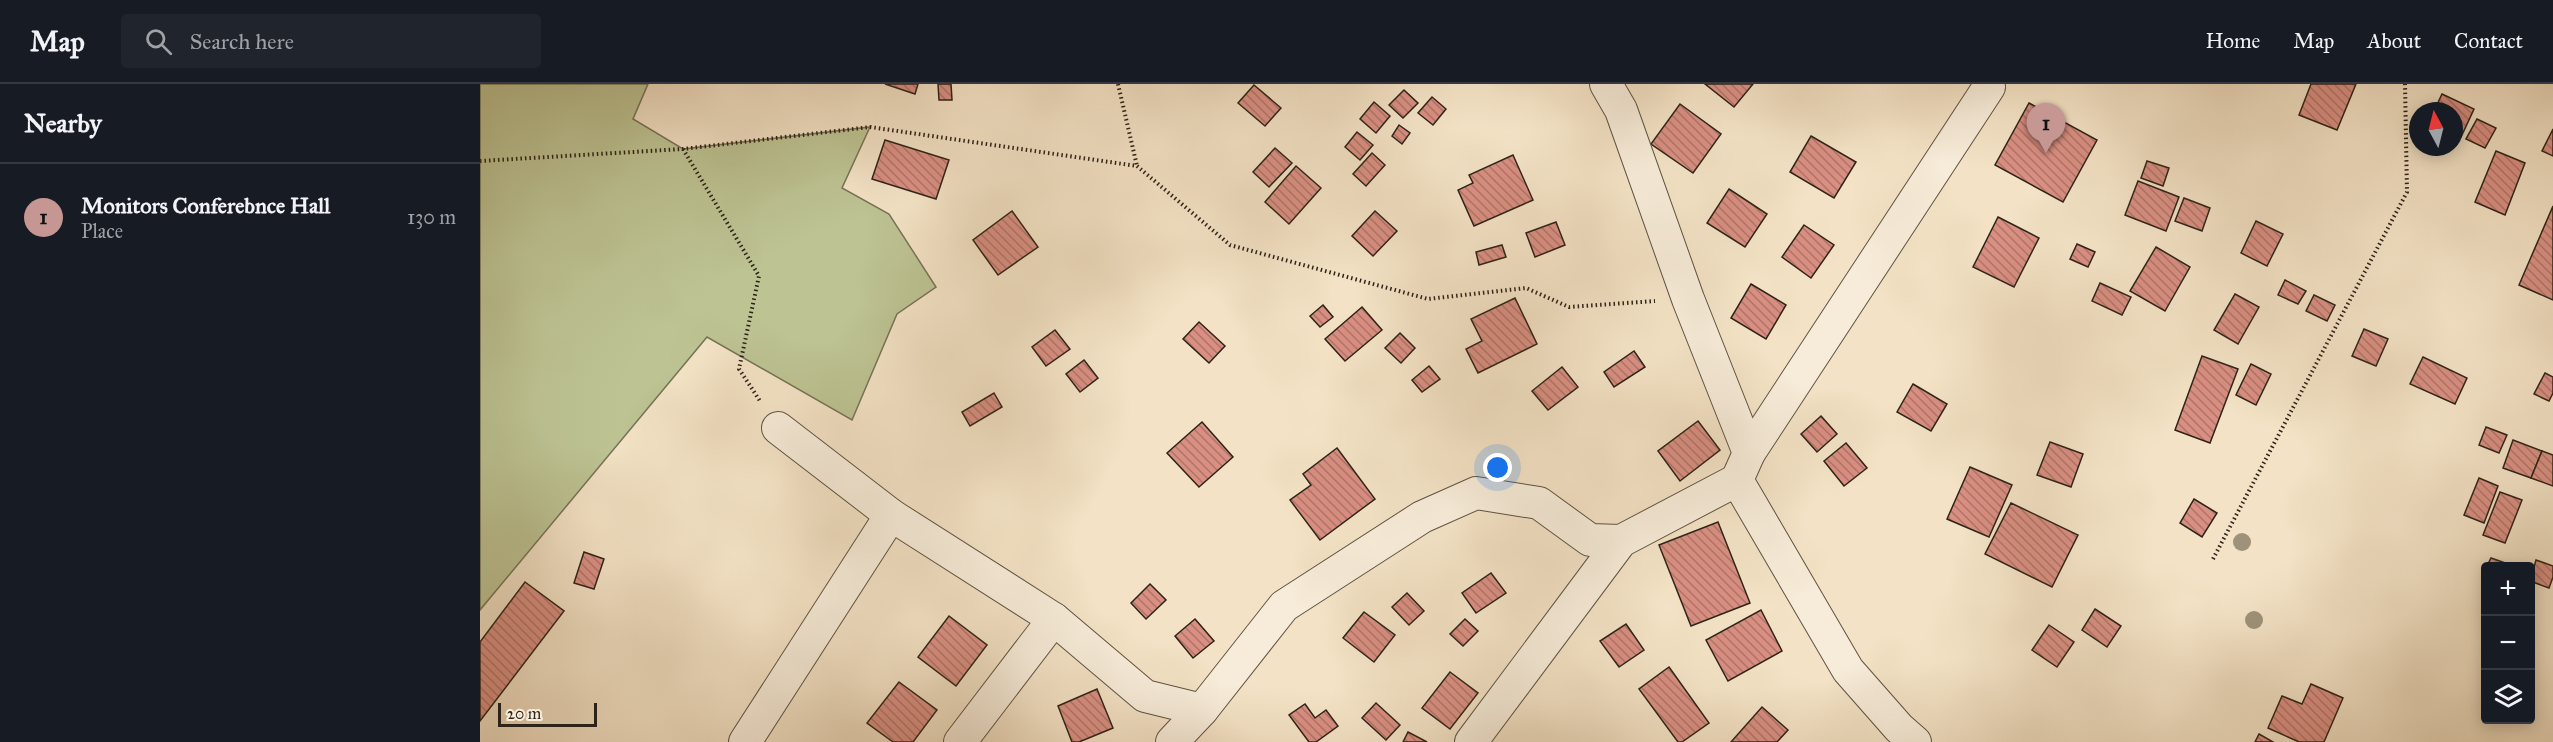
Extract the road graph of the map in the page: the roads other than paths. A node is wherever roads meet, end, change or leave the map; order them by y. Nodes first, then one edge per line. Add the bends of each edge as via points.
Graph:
1 (1605, 84) edge
2 (1989, 87) dead end
3 (778, 428) road end
4 (1743, 466) junction
5 (891, 515) junction
6 (1622, 541) junction
7 (1054, 619) junction
8 (1202, 710) junction
9 (745, 742) edge
10 (960, 742) edge
11 (1172, 742) edge
12 (1472, 742) edge
13 (1916, 742) edge

1 - 4 street via 1621,110
2 - 4 street
3 - 5 street
4 - 6 street
4 - 13 street via 1848,670
5 - 7 street
5 - 9 street
6 - 8 street via 1590,540 1539,503 1476,493 1422,517 1284,606
6 - 12 street
7 - 8 street via 1145,696
7 - 10 street
8 - 11 street

